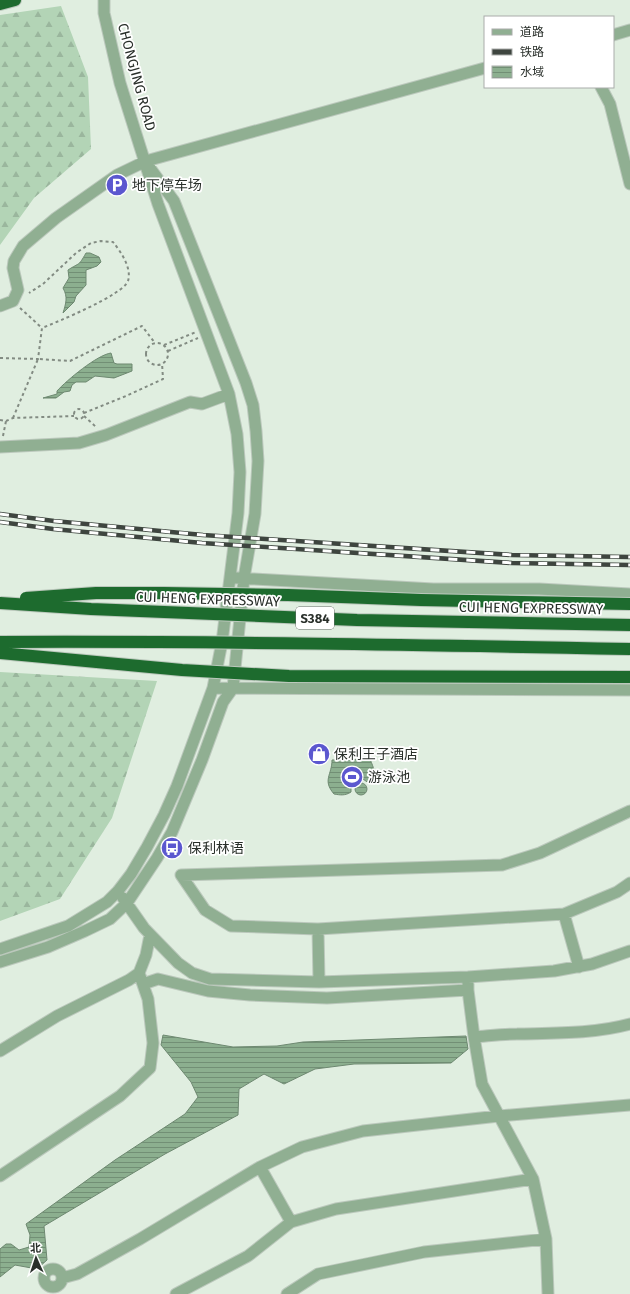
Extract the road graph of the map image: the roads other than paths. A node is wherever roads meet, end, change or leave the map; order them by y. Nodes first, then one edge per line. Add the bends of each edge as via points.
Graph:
1 (15, 0) edge
2 (104, 0) edge
3 (0, 4) edge
4 (630, 30) edge
5 (614, 34) edge
6 (484, 68) edge
7 (602, 88) edge
8 (146, 161) junction
9 (630, 184) edge
10 (0, 306) edge
11 (229, 394) junction
12 (1, 447) edge
13 (230, 578) junction
14 (244, 578) junction
15 (630, 594) edge
16 (0, 601) edge
17 (630, 604) edge
18 (630, 625) edge
19 (0, 642) edge
20 (630, 649) edge
21 (0, 653) edge
22 (630, 678) edge
23 (213, 688) junction
24 (233, 688) junction
25 (630, 690) edge
26 (630, 811) edge
27 (630, 883) edge
28 (118, 891) junction
29 (127, 903) junction
30 (564, 914) junction
31 (318, 928) junction
32 (150, 935) junction
33 (0, 949) edge
34 (630, 951) edge
35 (0, 962) edge
36 (579, 967) junction
37 (468, 977) junction
38 (141, 978) junction
39 (319, 982) junction
40 (468, 990) junction
41 (630, 1024) edge
42 (474, 1037) junction
43 (0, 1051) edge
44 (630, 1105) edge
45 (499, 1116) junction
46 (260, 1167) junction
47 (0, 1176) edge
48 (533, 1179) junction
49 (291, 1222) junction
50 (546, 1239) junction
51 (62, 1278) dead end
52 (176, 1294) edge
53 (286, 1294) edge
54 (548, 1294) edge

1 - 3 highway
2 - 8 street, CHONGJING ROAD via 104,13 120,83
4 - 5 street
6 - 8 street
7 - 9 street via 610,104
8 - 10 street via 117,175 56,218 23,246 13,268 18,290 13,301
8 - 11 street via 158,204
8 - 14 street via 174,201 253,405 258,461 255,514
11 - 12 street via 202,404 190,402 79,443
11 - 13 street via 237,434 240,472
13 - 14 street
13 - 23 street
14 - 15 street via 433,589 539,589
14 - 24 street
16 - 17 highway, bridge via 96,593 164,593
16 - 18 highway, CUI HENG EXPRESSWAY / S384, bridge via 91,609 357,620
19 - 20 highway, S384, bridge via 289,643
21 - 22 highway, bridge via 182,670 289,676
23 - 24 street
23 - 28 street via 164,815 131,874
24 - 25 street
24 - 29 street via 223,702 172,832
26 - 31 street via 540,853 502,865 181,875 205,910 231,926
27 - 30 street via 617,892
28 - 29 street
28 - 33 street via 107,902 68,926
29 - 32 street
29 - 35 street via 110,919 85,931 48,947
30 - 31 street
30 - 36 street
31 - 39 street
32 - 38 street
32 - 39 street via 192,973 210,980
34 - 36 street
36 - 37 street
37 - 39 street
37 - 40 street
38 - 40 street via 158,979 208,991 327,998
38 - 43 street via 129,980 57,1016
38 - 47 street via 148,999 153,1043 150,1068 120,1096
40 - 42 street
41 - 42 street via 557,1034
42 - 45 street via 482,1084
44 - 45 street
45 - 46 street via 363,1131 302,1147
45 - 48 street
46 - 49 street
46 - 51 street via 140,1239 76,1274
48 - 49 street via 336,1209
48 - 50 street
49 - 52 street via 248,1256
50 - 53 street via 424,1252 318,1274
50 - 54 street

